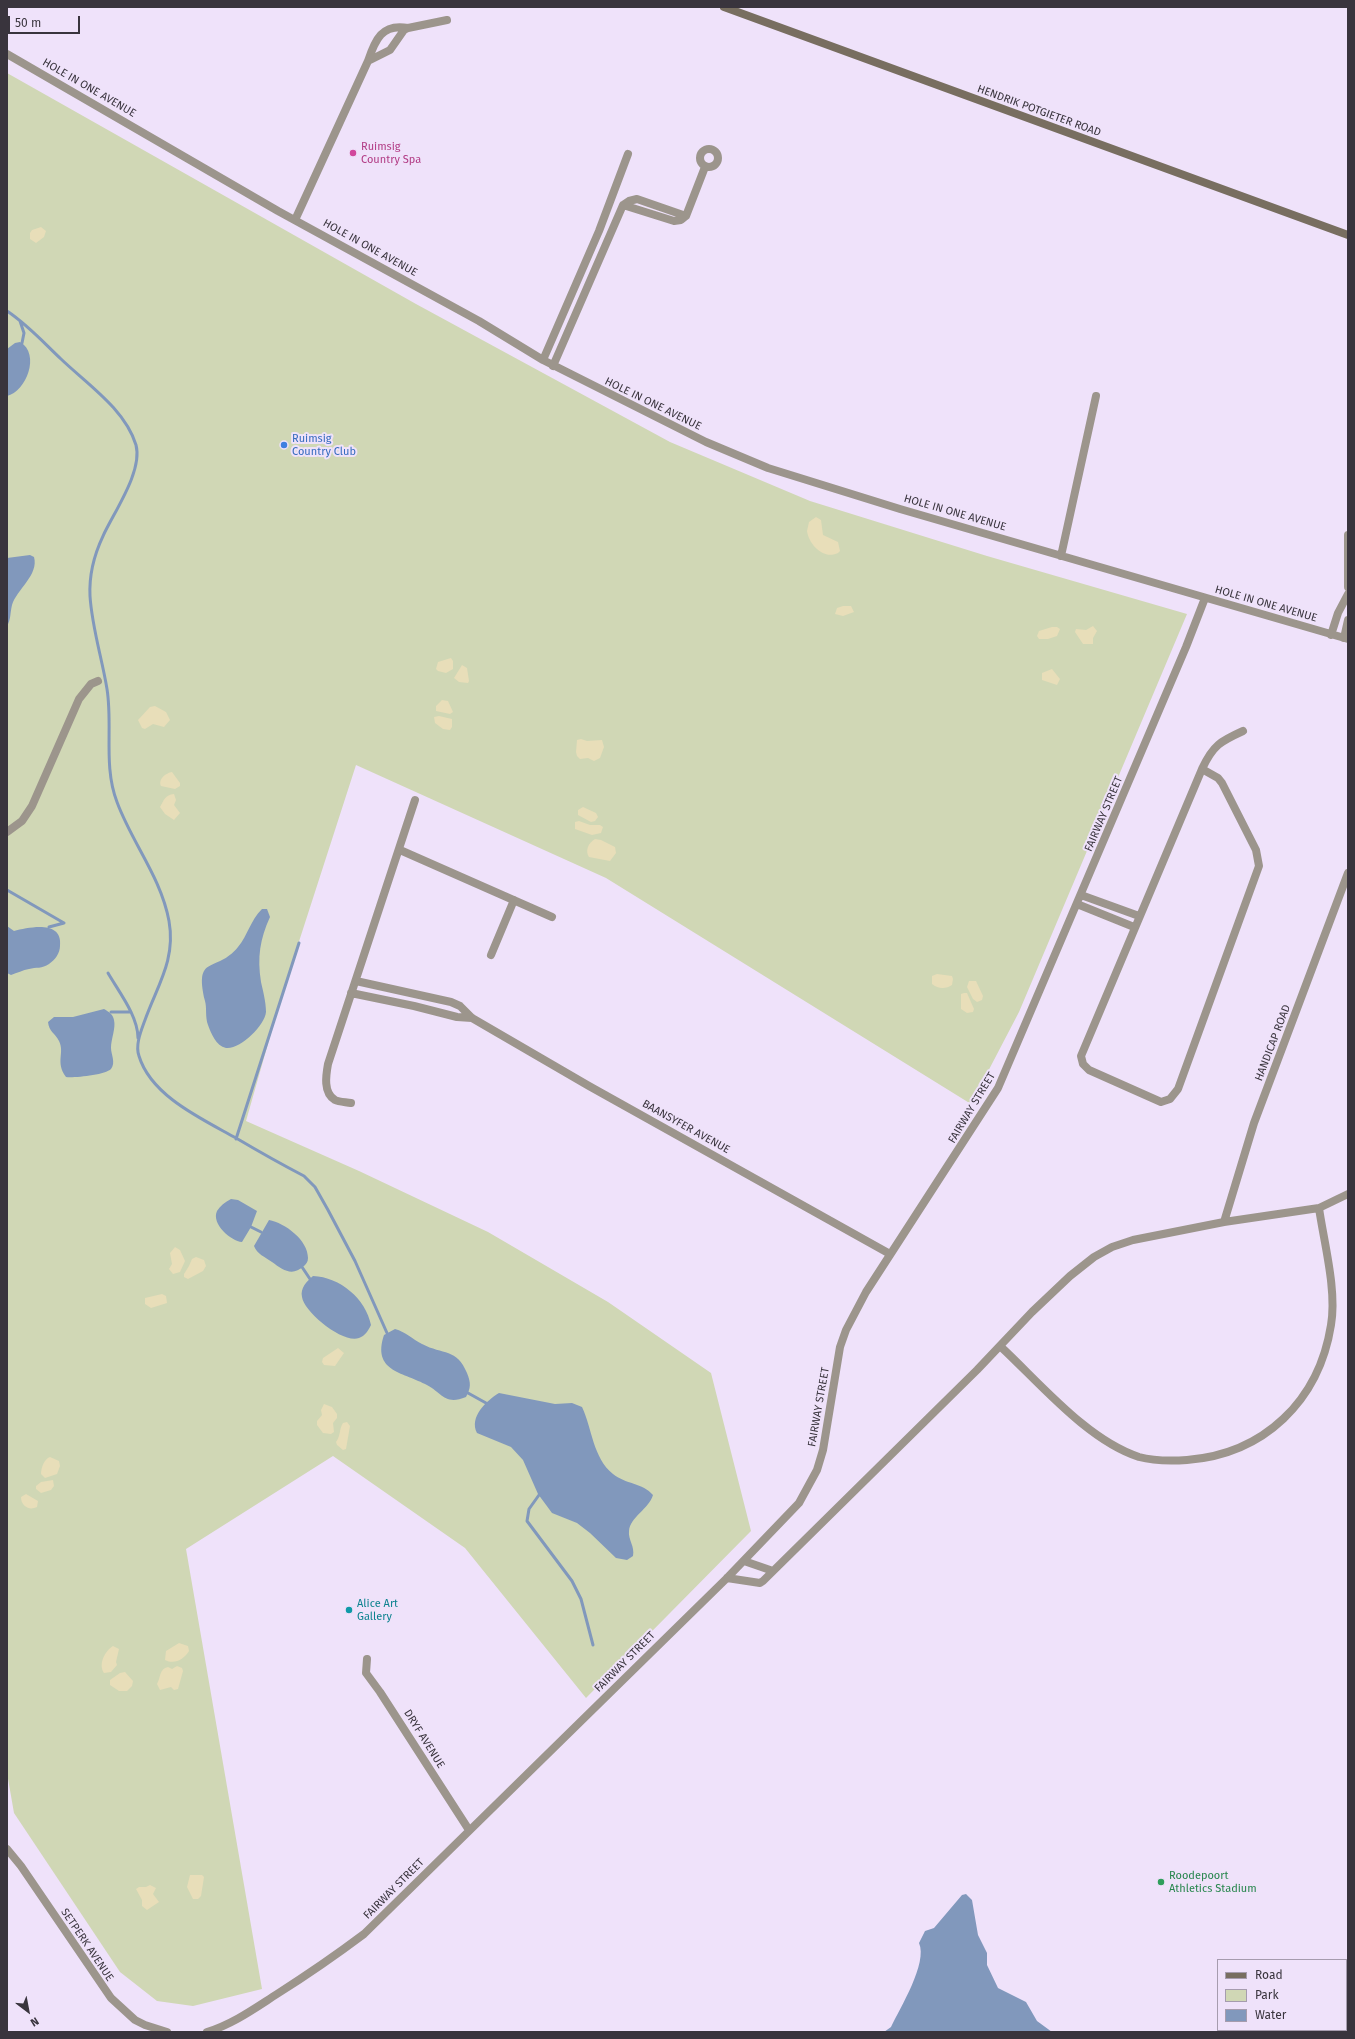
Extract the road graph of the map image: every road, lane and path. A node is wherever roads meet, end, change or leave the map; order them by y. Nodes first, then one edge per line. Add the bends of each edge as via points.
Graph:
1 (724, 7) edge
2 (447, 20) dead end
3 (408, 28) junction
4 (7, 54) edge
5 (368, 61) junction
6 (628, 154) dead end
7 (705, 167) dead end
8 (295, 220) junction
9 (1348, 235) edge
10 (543, 360) junction
11 (553, 366) junction
12 (1096, 396) dead end
13 (1348, 535) edge
14 (1061, 556) junction
15 (1348, 587) edge
16 (1348, 594) edge
17 (1205, 598) junction
18 (1348, 620) edge
19 (1331, 635) junction
20 (1346, 638) edge
21 (98, 681) dead end
22 (1243, 731) dead end
23 (1202, 769) junction
24 (415, 800) dead end
25 (7, 832) edge
26 (400, 850) junction
27 (1348, 873) edge
28 (1081, 894) junction
29 (514, 900) junction
30 (1077, 904) junction
31 (1139, 916) junction
32 (552, 917) dead end
33 (1134, 927) junction
34 (491, 955) dead end
35 (356, 981) junction
36 (351, 993) junction
37 (418, 994) junction
38 (414, 1006) junction
39 (472, 1018) junction
40 (351, 1103) dead end
41 (1348, 1194) edge
42 (1319, 1208) junction
43 (1224, 1222) junction
44 (890, 1254) junction
45 (1000, 1346) junction
46 (744, 1561) junction
47 (773, 1571) junction
48 (727, 1578) junction
49 (367, 1659) dead end
50 (469, 1830) junction
51 (7, 1849) edge
52 (167, 2032) edge
53 (207, 2032) edge

1 - 9 main road, HENDRIK POTGIETER ROAD
2 - 3 street
3 - 5 street via 390,50
3 - 5 street via 397,26 385,30 374,45
4 - 8 street, HOLE IN ONE AVENUE
5 - 8 street
6 - 10 street via 600,231
7 - 11 street via 686,216 636,199 623,205
8 - 10 street, HOLE IN ONE AVENUE via 479,321
10 - 11 street, HOLE IN ONE AVENUE
11 - 14 street, HOLE IN ONE AVENUE via 693,436 768,468
12 - 14 street
13 - 15 street
14 - 17 street, HOLE IN ONE AVENUE
16 - 19 street
17 - 19 street, HOLE IN ONE AVENUE
17 - 28 street, FAIRWAY STREET
18 - 20 street
19 - 20 street, HOLE IN ONE AVENUE
21 - 25 street via 91,684 79,699 32,806 22,821
22 - 23 street via 1219,742
23 - 31 street
23 - 33 street via 1222,783 1256,850 1259,866 1178,1089 1174,1096 1161,1102 1089,1070 1083,1064 1081,1056
24 - 26 street
26 - 29 street
26 - 35 street
27 - 43 street, HANDICAP ROAD via 1254,1123
28 - 30 street, FAIRWAY STREET
28 - 31 street
29 - 32 street
29 - 34 street
30 - 33 street
30 - 44 street, FAIRWAY STREET via 998,1088
31 - 33 street
35 - 36 street
35 - 37 street, BAANSYFER AVENUE
36 - 38 street, BAANSYFER AVENUE
36 - 40 street via 328,1064 326,1078 330,1094 335,1100
37 - 38 street
37 - 39 street, BAANSYFER AVENUE via 460,1006
38 - 39 street, BAANSYFER AVENUE
39 - 44 street, BAANSYFER AVENUE via 588,1086
41 - 42 street
42 - 43 street
42 - 45 street via 1333,1300 1332,1324 1323,1359 1299,1403 1270,1431 1238,1449 1206,1458 1184,1460 1138,1456 1090,1431
43 - 45 street via 1112,1247 1070,1276
44 - 46 street, FAIRWAY STREET via 866,1292 840,1346 828,1426 818,1470 799,1503
45 - 47 street
46 - 47 street
46 - 48 street, FAIRWAY STREET
47 - 48 street via 760,1583
48 - 50 street, FAIRWAY STREET
49 - 50 street, DRYF AVENUE via 366,1673
50 - 53 street, FAIRWAY STREET via 358,1938 253,2010 231,2023
51 - 52 street, SETPERK AVENUE via 111,1998 135,2020

